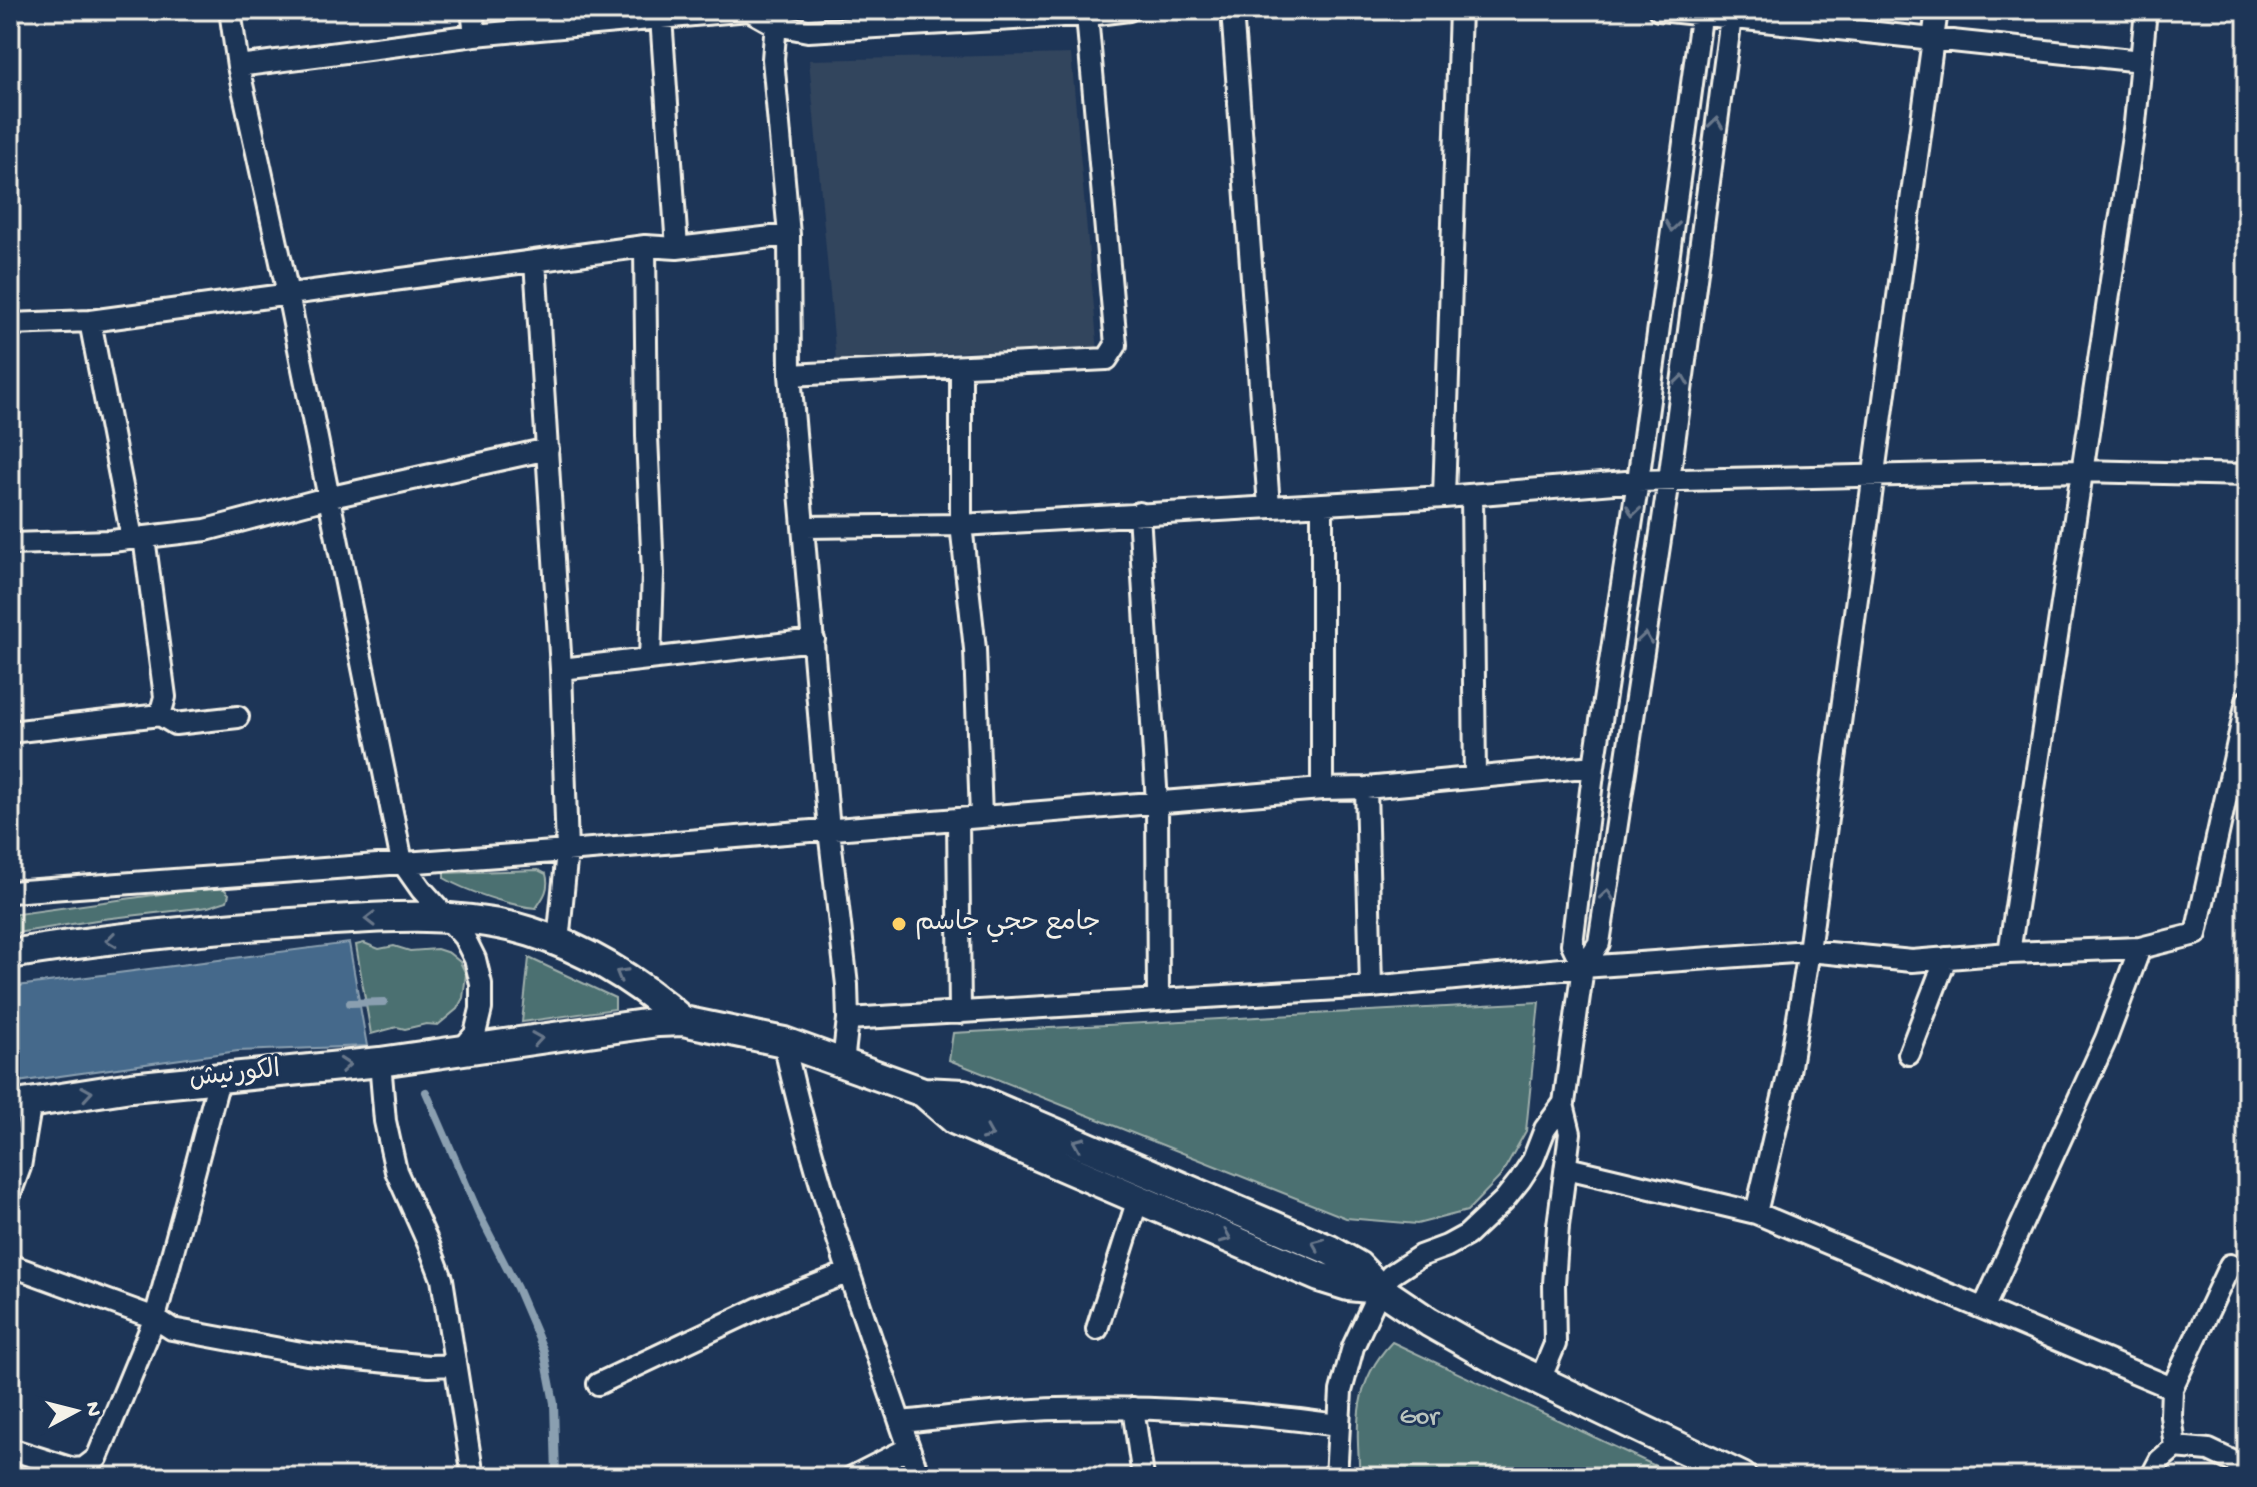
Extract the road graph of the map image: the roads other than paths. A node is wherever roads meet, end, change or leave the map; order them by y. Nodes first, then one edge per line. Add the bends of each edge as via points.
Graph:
1 (230, 10) edge
2 (472, 10) edge
3 (1129, 10) edge
4 (1232, 10) edge
5 (1460, 10) edge
6 (1659, 10) edge
7 (1937, 10) edge
8 (2146, 10) edge
9 (1701, 12) edge
10 (1093, 13) edge
11 (1731, 14) edge
12 (661, 17) junction
13 (777, 18) edge
14 (475, 35) junction
15 (1933, 38) junction
16 (2141, 61) junction
17 (238, 66) junction
18 (789, 235) junction
19 (645, 246) junction
20 (677, 248) junction
21 (535, 261) junction
22 (288, 294) junction
23 (90, 321) junction
24 (10, 324) edge
25 (961, 368) junction
26 (790, 375) junction
27 (548, 449) junction
28 (2080, 471) junction
29 (1872, 475) junction
30 (2247, 475) edge
31 (1669, 480) junction
32 (1638, 481) junction
33 (1472, 495) junction
34 (1444, 497) junction
35 (327, 498) junction
36 (1322, 504) junction
37 (1269, 506) junction
38 (1139, 513) junction
39 (961, 525) junction
40 (805, 527) junction
41 (138, 538) junction
42 (10, 544) edge
43 (814, 640) junction
44 (650, 659) junction
45 (561, 669) junction
46 (2247, 701) edge
47 (160, 715) junction
48 (238, 717) dead end
49 (10, 732) edge
50 (1594, 766) junction
51 (1475, 777) junction
52 (1366, 788) junction
53 (1322, 789) junction
54 (1157, 803) junction
55 (981, 817) junction
56 (958, 819) junction
57 (829, 830) junction
58 (567, 851) junction
59 (402, 862) junction
60 (10, 892) edge
61 (448, 918) junction
62 (558, 942) junction
63 (2140, 948) junction
64 (1809, 951) junction
65 (2009, 953) junction
66 (10, 954) edge
67 (1946, 958) junction
68 (1583, 967) junction
69 (1371, 987) junction
70 (1158, 1000) junction
71 (960, 1013) junction
72 (848, 1019) junction
73 (683, 1021) junction
74 (784, 1042) junction
75 (460, 1052) junction
76 (1909, 1054) dead end
77 (380, 1062) junction
78 (843, 1063) junction
79 (220, 1076) junction
80 (923, 1092) junction
81 (21, 1104) edge
82 (1563, 1104) junction
83 (1567, 1168) junction
84 (10, 1194) edge
85 (1138, 1199) junction
86 (1756, 1213) junction
87 (10, 1265) edge
88 (2230, 1265) dead end
89 (849, 1272) junction
90 (1380, 1289) junction
91 (1984, 1307) junction
92 (155, 1318) junction
93 (1097, 1329) dead end
94 (454, 1365) junction
95 (1540, 1380) junction
96 (598, 1384) dead end
97 (2172, 1388) junction
98 (1133, 1408) junction
99 (900, 1422) junction
100 (1338, 1425) junction
101 (2175, 1447) junction
102 (909, 1448) junction
103 (10, 1449) edge
104 (2247, 1468) edge
105 (473, 1477) edge
106 (852, 1477) edge
107 (919, 1477) edge
108 (1143, 1477) edge
109 (1336, 1477) edge
110 (1742, 1477) edge
111 (2151, 1477) edge

1 - 17 street
2 - 14 street
3 - 10 street
4 - 37 street
5 - 34 street
6 - 9 street
7 - 15 street
8 - 16 street
9 - 11 street
9 -> 32 street
10 - 13 street via 808,31
10 - 25 street via 1116,345 1107,359
11 - 15 street
31 -> 11 street
12 - 13 street via 749,10
12 - 14 street
12 - 20 street
13 - 18 street via 773,59
14 - 17 street
15 - 16 street
15 - 29 street
16 - 28 street
17 - 22 street
18 - 20 street
18 - 26 street
19 - 20 street
19 - 21 street
19 - 44 street via 653,573
21 - 22 street
21 - 27 street
22 - 23 street
22 - 35 street
23 - 24 street
23 - 41 street
25 - 26 street
25 - 39 street
26 - 40 street
27 - 35 street
27 - 45 street
28 - 29 street
28 - 30 street
28 - 65 street
29 - 31 street
29 - 64 street
31 - 32 street
68 -> 31 street via 1599,943
32 - 33 street
32 -> 50 street
33 - 34 street
33 - 51 street
34 - 36 street
35 - 41 street via 206,530
35 - 59 street
36 - 37 street
36 - 53 street
37 - 38 street
38 - 39 street
38 - 54 street
39 - 40 street
39 - 55 street via 975,649
40 - 43 street
41 - 42 street
41 - 47 street via 165,697
43 - 44 street
43 - 57 street
44 - 45 street
45 - 58 street
46 - 63 street via 2196,934
47 - 48 street via 175,724
47 - 49 street
50 - 51 street
50 - 68 street via 1572,944
51 - 52 street
52 - 53 street
52 - 69 street
53 - 54 street
54 - 55 street
54 - 70 street
55 - 56 street
56 - 57 street
56 - 71 street
57 - 58 street
57 - 72 street
58 - 59 street
58 - 62 street
59 - 60 street
59 - 61 street
61 - 62 main road via 504,925
61 -> 66 main road via 229,927
61 - 75 street via 464,937 481,984 475,1034
73 -> 62 main road via 622,974
63 - 65 street
63 - 91 street via 2106,1039
64 - 67 street via 1912,961
64 - 68 street
64 - 86 street via 1789,1072
65 - 67 street
67 - 76 street
68 - 69 street
68 - 82 street
69 - 70 street
70 - 71 street
71 - 72 street
72 - 78 street
73 - 74 main road
75 -> 73 main road, الكورنيش
74 - 78 main road
74 - 89 street via 800,1118
75 - 77 main road, الكورنيش
79 -> 77 main road, الكورنيش
77 - 94 street via 396,1171 442,1279
78 - 80 main road
81 -> 79 main road, الكورنيش
79 - 92 street
80 -> 85 main road via 955,1120
90 -> 80 main road via 1358,1266 1330,1250 964,1094
81 - 84 street via 20,1167
82 - 83 street via 1570,1133
82 - 90 street via 1545,1129 1533,1160 1495,1209 1467,1235 1420,1256
83 - 86 street
83 - 95 street via 1554,1284 1555,1344
85 -> 90 main road via 1319,1277
85 - 93 street
86 - 91 street
87 - 92 street
88 - 97 street
89 - 96 street
89 - 99 street
90 - 95 main road via 1429,1322
90 - 100 street via 1353,1347
91 - 97 street
92 - 94 street via 172,1329 307,1354
92 - 103 street via 93,1464 73,1469
94 - 105 street
95 - 110 main road
97 - 101 street
98 - 99 street
98 - 100 street via 1264,1414
98 - 108 street
99 - 102 street
100 - 109 street
101 - 104 street via 2209,1450
101 - 111 street
102 - 106 street
102 - 107 street

